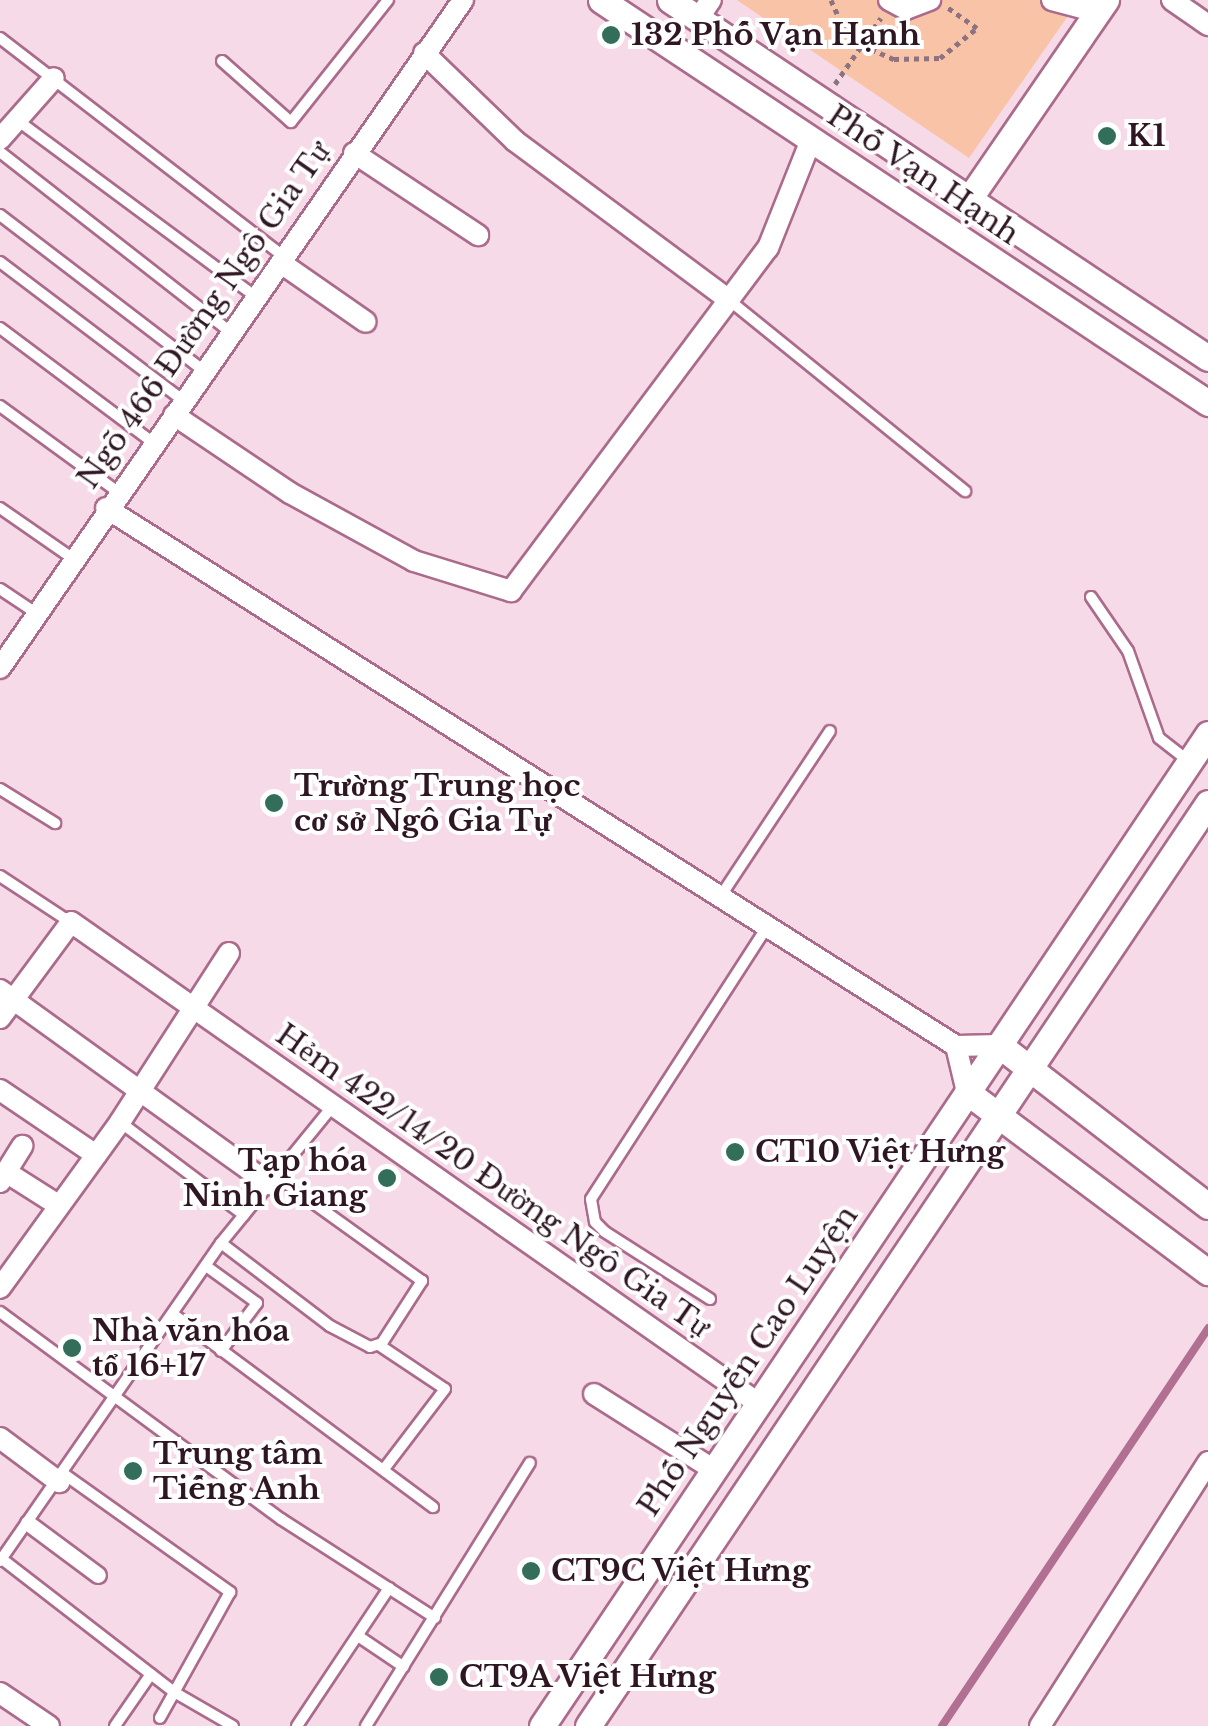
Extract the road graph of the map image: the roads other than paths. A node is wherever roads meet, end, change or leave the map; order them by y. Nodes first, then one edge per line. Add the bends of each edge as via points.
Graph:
1 (388, 0) edge
2 (463, 0) edge
3 (601, 0) edge
4 (670, 0) edge
5 (933, 0) edge
6 (1052, 0) edge
7 (1172, 0) edge
8 (890, 2) edge
9 (1101, 6) edge
10 (704, 9) edge
11 (1208, 25) edge
12 (0, 38) edge
13 (424, 53) junction
14 (222, 61) dead end
15 (54, 78) junction
16 (17, 120) junction
17 (0, 139) edge
18 (812, 140) junction
19 (0, 152) edge
20 (354, 152) junction
21 (969, 199) junction
22 (0, 215) edge
23 (478, 235) dead end
24 (283, 260) junction
25 (0, 262) edge
26 (257, 298) junction
27 (729, 300) junction
28 (366, 322) dead end
29 (0, 328) edge
30 (230, 332) junction
31 (1208, 358) edge
32 (204, 371) junction
33 (1208, 403) edge
34 (0, 406) edge
35 (179, 408) junction
36 (154, 443) junction
37 (965, 491) dead end
38 (112, 500) junction
39 (0, 508) edge
40 (72, 558) junction
41 (0, 589) edge
42 (1092, 597) dead end
43 (36, 613) junction
44 (0, 668) edge
45 (830, 731) dead end
46 (1208, 734) edge
47 (1189, 762) junction
48 (0, 790) edge
49 (1208, 803) edge
50 (56, 823) dead end
51 (0, 876) edge
52 (719, 898) junction
53 (71, 922) junction
54 (766, 928) junction
55 (229, 953) dead end
56 (7, 994) edge
57 (193, 1009) junction
58 (0, 1018) edge
59 (999, 1045) junction
60 (956, 1046) junction
61 (1030, 1068) junction
62 (0, 1090) edge
63 (967, 1092) junction
64 (138, 1094) junction
65 (332, 1107) junction
66 (998, 1116) junction
67 (120, 1122) junction
68 (22, 1146) dead end
69 (96, 1154) junction
70 (3, 1177) edge
71 (272, 1180) junction
72 (58, 1206) junction
73 (1208, 1206) edge
74 (244, 1215) junction
75 (221, 1243) junction
76 (206, 1266) junction
77 (1208, 1272) edge
78 (0, 1288) edge
79 (710, 1299) dead end
80 (0, 1312) edge
81 (173, 1314) junction
82 (376, 1346) junction
83 (221, 1351) junction
84 (594, 1394) dead end
85 (117, 1395) junction
86 (758, 1403) junction
87 (0, 1438) edge
88 (1208, 1462) edge
89 (530, 1463) dead end
90 (384, 1469) junction
91 (714, 1470) junction
92 (62, 1478) junction
93 (434, 1507) dead end
94 (28, 1523) junction
95 (1, 1560) edge
96 (98, 1575) dead end
97 (390, 1588) junction
98 (435, 1618) junction
99 (358, 1636) junction
100 (404, 1667) junction
101 (150, 1674) junction
102 (174, 1692) junction
103 (2, 1699) edge
104 (160, 1718) dead end
105 (49, 1726) edge
106 (115, 1726) edge
107 (233, 1726) edge
108 (297, 1726) edge
109 (366, 1726) edge
110 (542, 1726) edge
111 (588, 1726) edge
112 (1040, 1726) edge

1 - 14 lane via 291,122
2 - 13 street, Ngõ 466 Đường Ngô Gia Tự
3 - 18 street, Phố Vạn Hạnh
4 - 10 street, Phố Vạn Hạnh
5 - 8 street via 906,9
6 - 9 street
7 - 11 street
9 - 21 street
10 - 21 street, Phố Vạn Hạnh via 823,102
12 - 15 lane
13 - 20 street, Ngõ 466 Đường Ngô Gia Tự
13 - 27 street via 515,141
15 - 16 street
15 - 24 lane
16 - 17 street
16 - 26 lane
18 - 27 street via 788,211
18 - 33 street, Phố Vạn Hạnh
19 - 30 lane
20 - 23 street
20 - 24 street, Ngõ 466 Đường Ngô Gia Tự
21 - 31 street, Phố Vạn Hạnh
22 - 32 lane
24 - 26 street, Ngõ 466 Đường Ngô Gia Tự
24 - 28 street
25 - 35 lane
26 - 30 street, Ngõ 466 Đường Ngô Gia Tự
27 - 35 street via 512,591 414,561 290,492
27 - 37 lane
29 - 36 lane
30 - 32 street, Ngõ 466 Đường Ngô Gia Tự
32 - 35 street, Ngõ 466 Đường Ngô Gia Tự
34 - 38 lane
35 - 36 street, Ngõ 466 Đường Ngô Gia Tự
36 - 38 street, Ngõ 466 Đường Ngô Gia Tự
38 - 40 street, Ngõ 466 Đường Ngô Gia Tự
38 - 52 street
39 - 40 lane
40 - 43 street, Ngõ 466 Đường Ngô Gia Tự
41 - 43 lane
42 - 47 lane via 1128,651 1158,738
43 - 44 street, Ngõ 466 Đường Ngô Gia Tự
45 - 52 lane
46 - 47 street, Phố Nguyễn Cao Luyện
47 - 59 street, Phố Nguyễn Cao Luyện
48 - 50 lane
49 - 61 street
51 - 53 lane
52 - 54 street
53 - 56 street
53 - 57 street, Hẻm 422/14/20 Đường Ngô Gia Tự
54 - 60 street
54 - 79 lane via 591,1199 595,1222 605,1232
55 - 57 street
56 - 58 street
56 - 64 street
57 - 64 street
57 - 65 street, Hẻm 422/14/20 Đường Ngô Gia Tự
59 - 60 street
59 - 61 street
59 - 63 street, Phố Nguyễn Cao Luyện
60 - 63 street
61 - 66 street
61 - 73 street
62 - 69 street
63 - 66 street
63 - 86 street, Phố Nguyễn Cao Luyện
64 - 67 street
64 - 71 street
65 - 71 lane
65 - 86 street, Hẻm 422/14/20 Đường Ngô Gia Tự
66 - 77 street
66 - 111 street
67 - 69 street
67 - 74 lane
68 - 70 street
69 - 72 street
70 - 72 street
71 - 74 lane
71 - 82 lane via 422,1281
72 - 78 street
74 - 75 lane
75 - 76 lane
75 - 82 lane via 330,1326
76 - 81 lane
76 - 83 lane via 257,1303
80 - 85 lane
81 - 83 lane
81 - 85 lane
82 - 90 lane via 445,1389
83 - 90 lane
84 - 91 street
85 - 92 lane
85 - 97 lane via 282,1519
86 - 91 street, Phố Nguyễn Cao Luyện
87 - 92 street
88 - 112 street
89 - 98 lane
90 - 93 lane
91 - 110 street, Phố Nguyễn Cao Luyện
92 - 94 lane
92 - 102 lane via 230,1592
94 - 95 lane
94 - 96 street
95 - 101 lane
97 - 98 lane
97 - 99 lane
98 - 100 lane
99 - 100 lane
99 - 108 lane
100 - 109 lane
101 - 102 lane
101 - 106 lane
102 - 104 lane
102 - 107 lane
103 - 105 street

